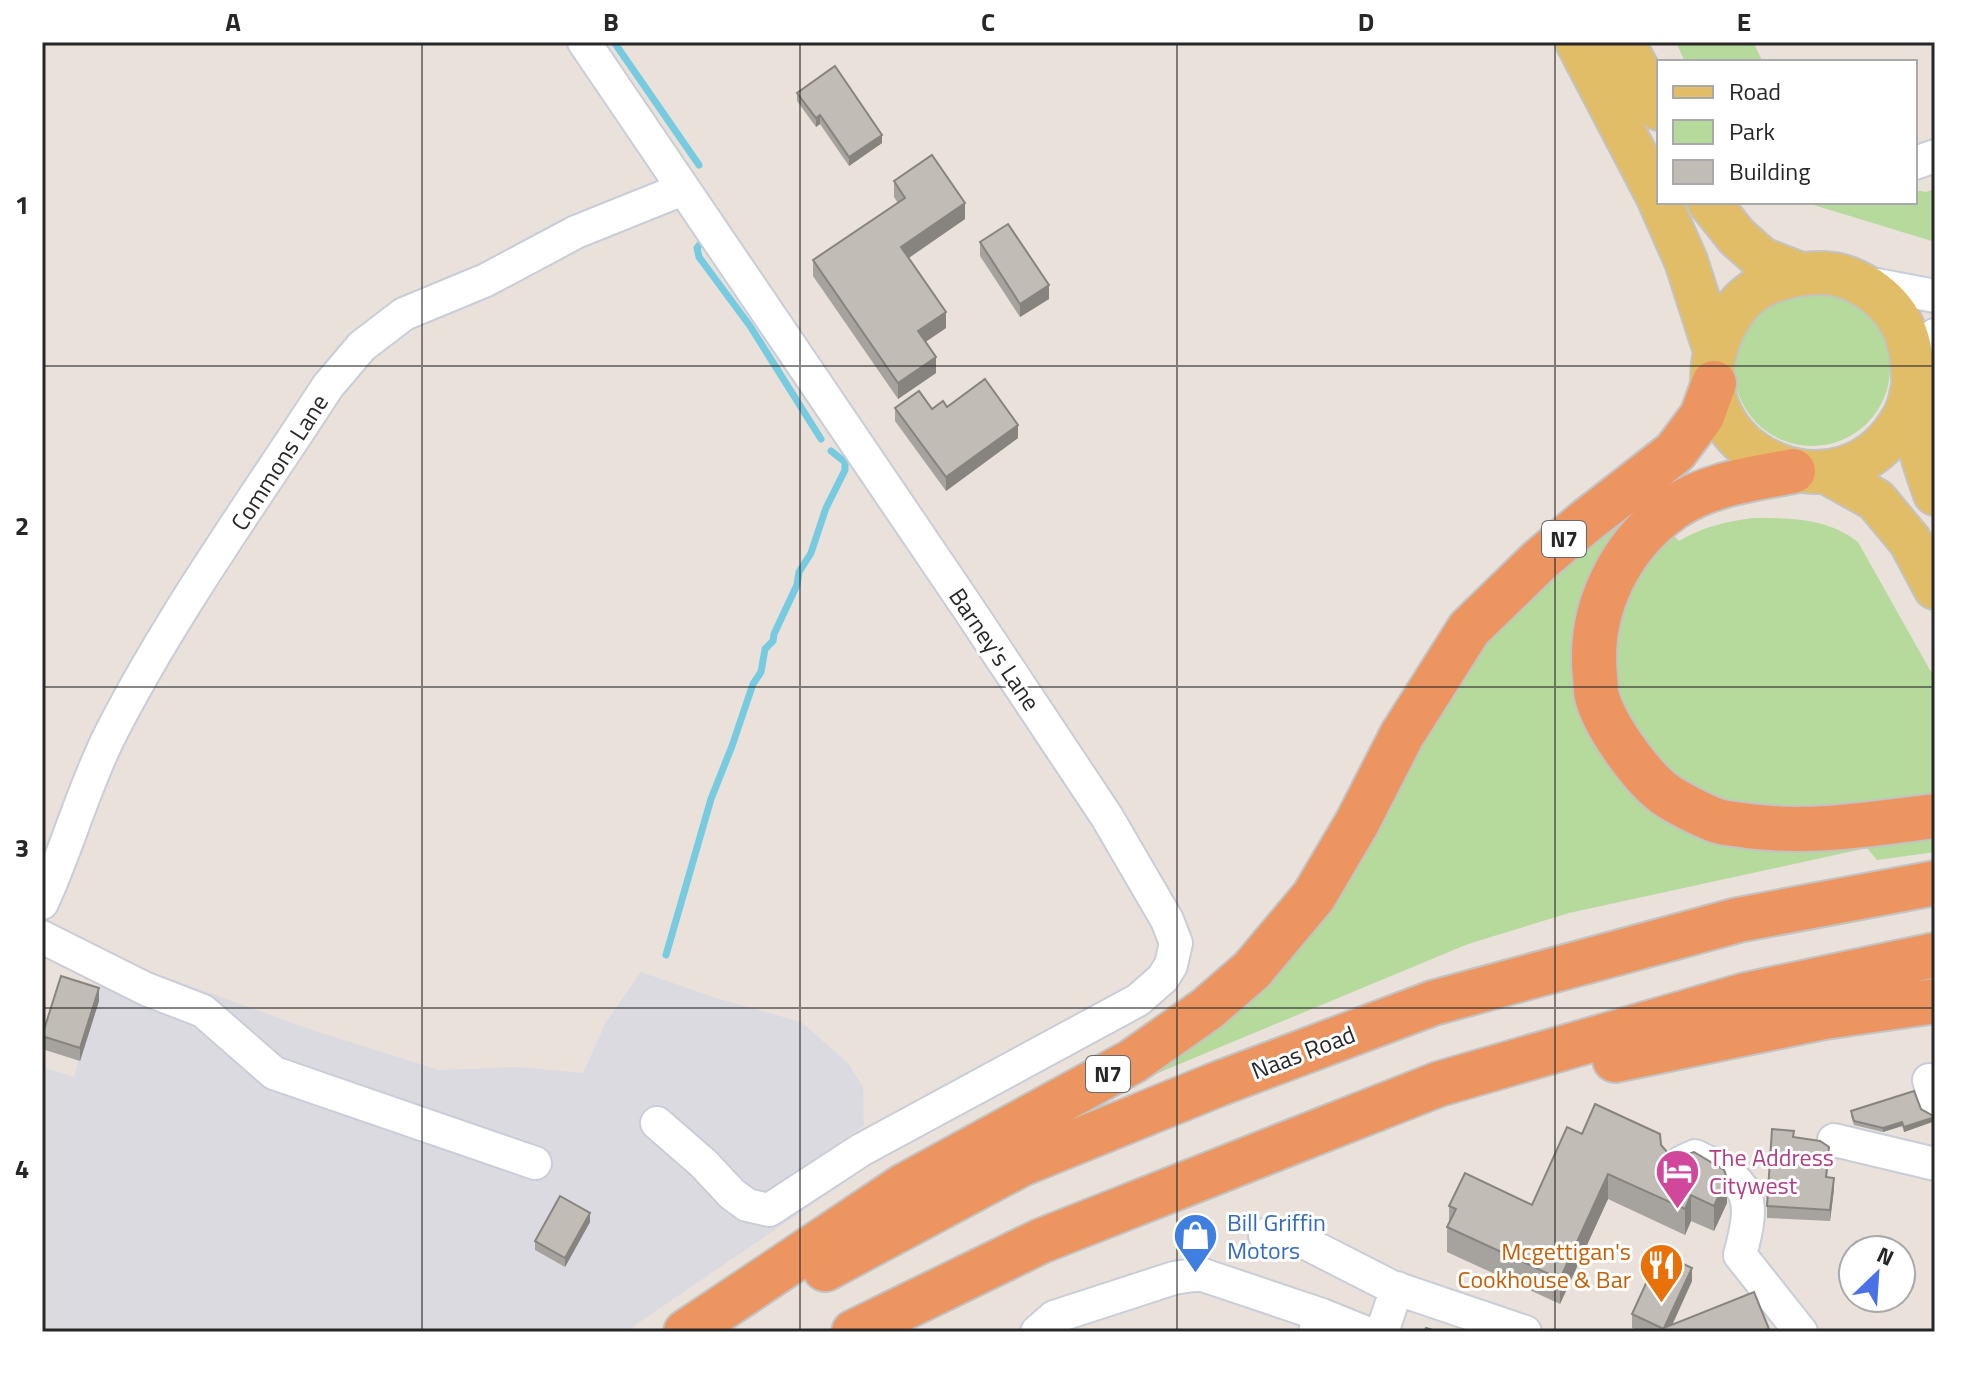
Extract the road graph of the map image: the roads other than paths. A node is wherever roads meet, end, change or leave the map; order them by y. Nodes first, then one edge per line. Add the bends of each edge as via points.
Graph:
1 (584, 42) edge
2 (1577, 42) edge
3 (1623, 42) edge
4 (1657, 105) edge
5 (683, 189) junction
6 (1657, 195) edge
7 (1661, 204) edge
8 (1711, 204) edge
9 (1798, 273) junction
10 (1858, 282) junction
11 (1935, 296) edge
12 (1921, 361) edge
13 (1714, 367) junction
14 (1810, 472) junction
15 (1935, 494) edge
16 (1935, 588) edge
17 (1935, 816) edge
18 (1935, 883) edge
19 (42, 903) edge
20 (51, 942) edge
21 (1935, 955) edge
22 (1935, 1001) edge
23 (657, 1123) dead end
24 (1834, 1140) dead end
25 (535, 1163) dead end
26 (1237, 1163) junction
27 (1679, 1163) edge
28 (1935, 1164) edge
29 (1265, 1235) dead end
30 (1397, 1288) junction
31 (1318, 1323) edge
32 (686, 1332) edge
33 (713, 1332) edge
34 (854, 1332) edge
35 (1037, 1332) edge
36 (1364, 1332) edge
37 (1382, 1332) edge
38 (1525, 1332) edge
39 (1801, 1332) edge

1 - 5 street, Barney's Lane
2 - 6 main road
3 - 4 main road
5 - 19 street, Commons Lane via 576,232 486,280 404,314 362,346 328,386 157,650 90,779
5 - 23 street, Barney's Lane via 1107,817 1176,943 1163,978 1138,1000 861,1150 769,1210 747,1205 732,1194
7 - 13 main road via 1686,261
8 - 9 main road via 1762,259
9 - 10 main road via 1828,273
9 - 13 main road via 1769,282 1744,299 1726,323
10 - 11 street
10 - 12 main road via 1898,316
12 - 14 main road via 1906,415 1886,443 1859,463
12 - 15 main road via 1918,440
13 - 14 main road via 1720,408 1748,449 1769,463
13 - 32 highway, N7 via 1702,416 1675,452 1540,560 1469,629 1402,735 1314,896 1252,970 1133,1061 904,1186
14 - 16 main road via 1876,500 1910,541
14 - 17 highway, N7 via 1700,492 1643,533 1606,592 1595,645 1597,699 1632,760 1649,778 1667,796 1715,821 1766,829 1823,828
18 - 33 highway, Naas Road / N7 via 1738,920 1433,1003 1021,1164
20 - 25 street via 203,1011 274,1073
21 - 26 highway via 1746,995 1596,1036 1439,1084
22 - 26 highway via 1725,1035 1565,1072
24 - 28 street
26 - 34 highway via 1041,1241
27 - 39 street via 1695,1156 1734,1177 1744,1190 1749,1220 1740,1255
29 - 30 street via 1298,1239
30 - 37 street
30 - 38 street
31 - 35 street via 1200,1274 1054,1317
31 - 36 street

